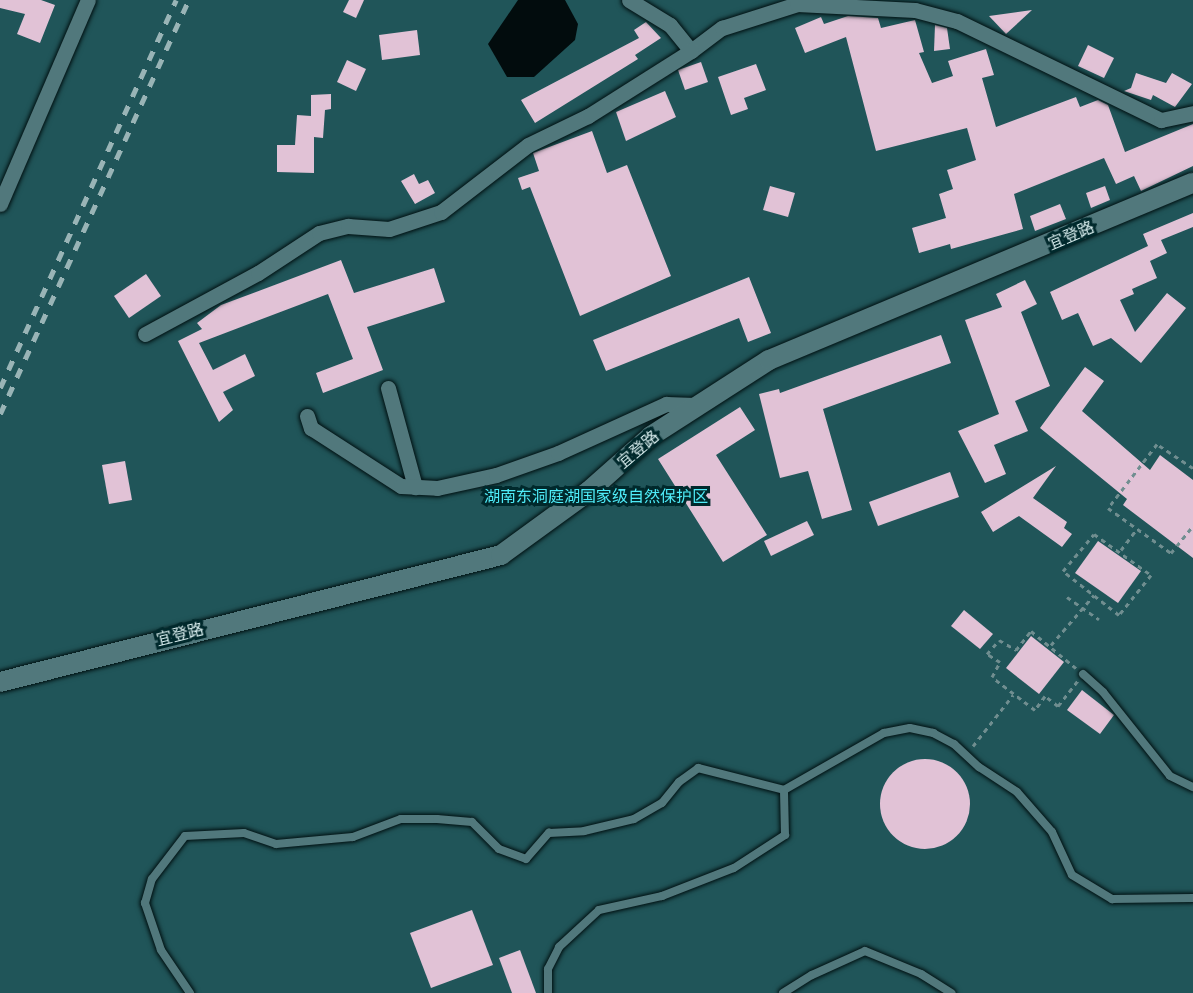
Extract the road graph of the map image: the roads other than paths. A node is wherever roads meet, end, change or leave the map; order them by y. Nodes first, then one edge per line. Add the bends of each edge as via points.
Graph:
1 (88, 0) edge
2 (628, 0) edge
3 (691, 51) junction
4 (1193, 113) edge
5 (1193, 183) edge
6 (0, 204) edge
7 (145, 334) dead end
8 (388, 388) dead end
9 (694, 405) junction
10 (307, 416) dead end
11 (415, 487) junction
12 (1083, 675) road end
13 (0, 682) edge
14 (1193, 787) edge
15 (784, 790) junction
16 (1193, 898) edge
17 (190, 993) edge
18 (548, 993) edge
19 (783, 993) edge
20 (951, 993) edge

1 - 6 street
2 - 3 street via 670,26
3 - 4 street via 722,27 797,4 915,10 957,21 1161,120
3 - 7 street via 588,116 528,145 441,212 389,229 348,226 319,233 258,273
5 - 9 street, 宜登路 via 769,360
8 - 11 street
9 - 11 street via 666,404 496,475 438,488
9 - 13 street, 宜登路 via 651,436 589,491 501,555
10 - 11 street via 311,428 367,467 401,486
12 - 14 lane via 1103,692 1170,776
15 - 16 lane via 884,733 910,728 933,733 1017,792 1052,832 1072,875 1112,899
15 - 17 lane via 698,768 679,782 662,803 634,819 584,831 549,833 526,859 499,849 472,822 437,819 401,819 353,837 276,844 243,833 185,836 152,879 145,903 161,950
15 - 18 lane via 785,835 734,868 662,896 599,910 559,948 548,969
19 - 20 lane via 865,951 921,974

